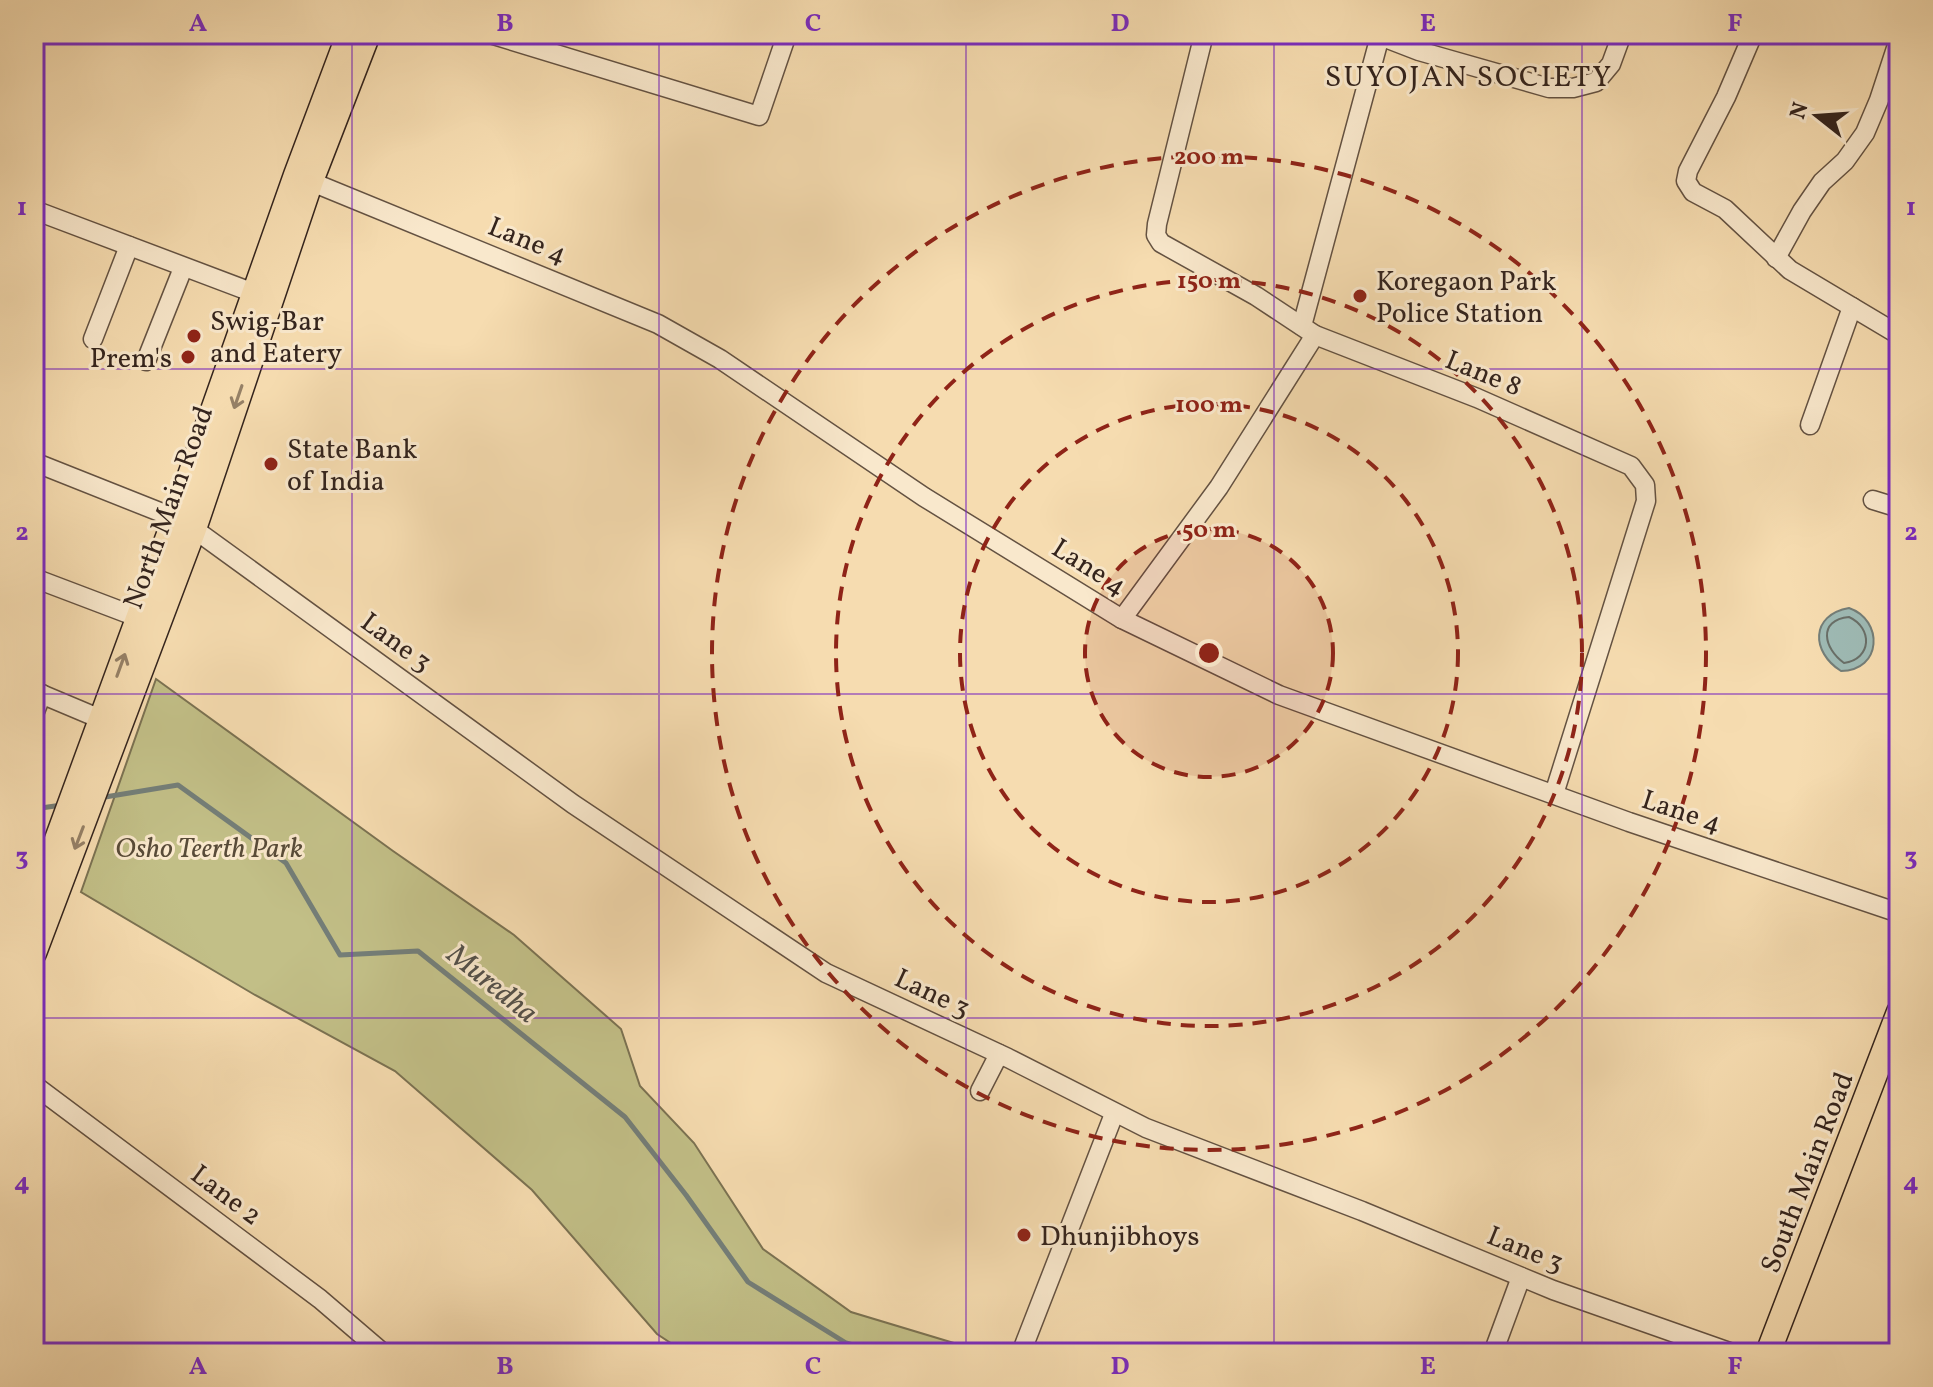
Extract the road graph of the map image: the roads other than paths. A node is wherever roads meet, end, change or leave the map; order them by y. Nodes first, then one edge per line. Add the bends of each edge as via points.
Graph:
1 (349, 34) edge
2 (368, 34) edge
3 (490, 34) edge
4 (787, 34) edge
5 (1204, 34) edge
6 (1622, 34) edge
7 (1753, 34) edge
8 (1377, 35) edge
9 (520, 39) edge
10 (1899, 39) edge
11 (304, 178) junction
12 (34, 210) edge
13 (129, 246) junction
14 (1776, 258) junction
15 (186, 269) junction
16 (254, 293) junction
17 (1852, 307) junction
18 (1309, 331) junction
19 (1899, 335) edge
20 (93, 339) dead end
21 (150, 362) dead end
22 (1810, 425) dead end
23 (34, 462) edge
24 (1873, 500) dead end
25 (1899, 508) edge
26 (184, 524) junction
27 (34, 578) edge
28 (1122, 619) junction
29 (148, 621) junction
30 (38, 693) edge
31 (34, 714) edge
32 (111, 723) junction
33 (1554, 794) junction
34 (41, 901) edge
35 (1899, 913) edge
36 (34, 953) edge
37 (1899, 1012) edge
38 (999, 1054) junction
39 (34, 1085) edge
40 (980, 1091) dead end
41 (1114, 1114) junction
42 (1521, 1277) junction
43 (1024, 1347) edge
44 (383, 1353) edge
45 (1493, 1353) edge
46 (1732, 1353) edge
47 (1768, 1353) edge

1 - 11 main road, North Main Road
2 - 11 main road, North Main Road
3 - 9 street
4 - 9 street via 759,116
5 - 18 street, Lane 8 via 1156,235 1176,253
6 - 8 street via 1611,64 1596,82 1573,88 1549,88
7 - 14 street via 1686,181 1693,192 1725,209
8 - 18 street
10 - 14 street via 1865,133 1822,182
11 - 16 main road, North Main Road
11 -> 26 main road, North Main Road
11 - 28 street, Lane 4 via 658,324
12 - 13 street
13 - 15 street
13 - 20 street
14 - 17 street
15 - 16 street
15 - 21 street
16 - 26 main road, North Main Road
17 - 19 street
17 - 22 street
18 - 28 street via 1219,487
18 - 33 street, Lane 8 via 1631,466 1645,485 1646,501
23 - 26 street, Lane 3
24 - 25 street
26 - 29 main road, North Main Road
26 - 38 street, Lane 3 via 573,804 826,973
27 - 29 street
28 - 33 street, Lane 4 via 1279,695
29 - 32 main road, North Main Road
30 - 31 street
30 - 32 street
32 - 34 main road, North Main Road
33 - 35 street, Lane 4
34 - 36 main road, North Main Road
37 - 47 main road, South Main Road
38 - 40 street
38 - 41 street, Lane 3
39 - 44 street, Lane 2 via 320,1299
41 - 42 street, Lane 3
41 - 43 street
42 - 45 street
42 - 46 street, Lane 3

